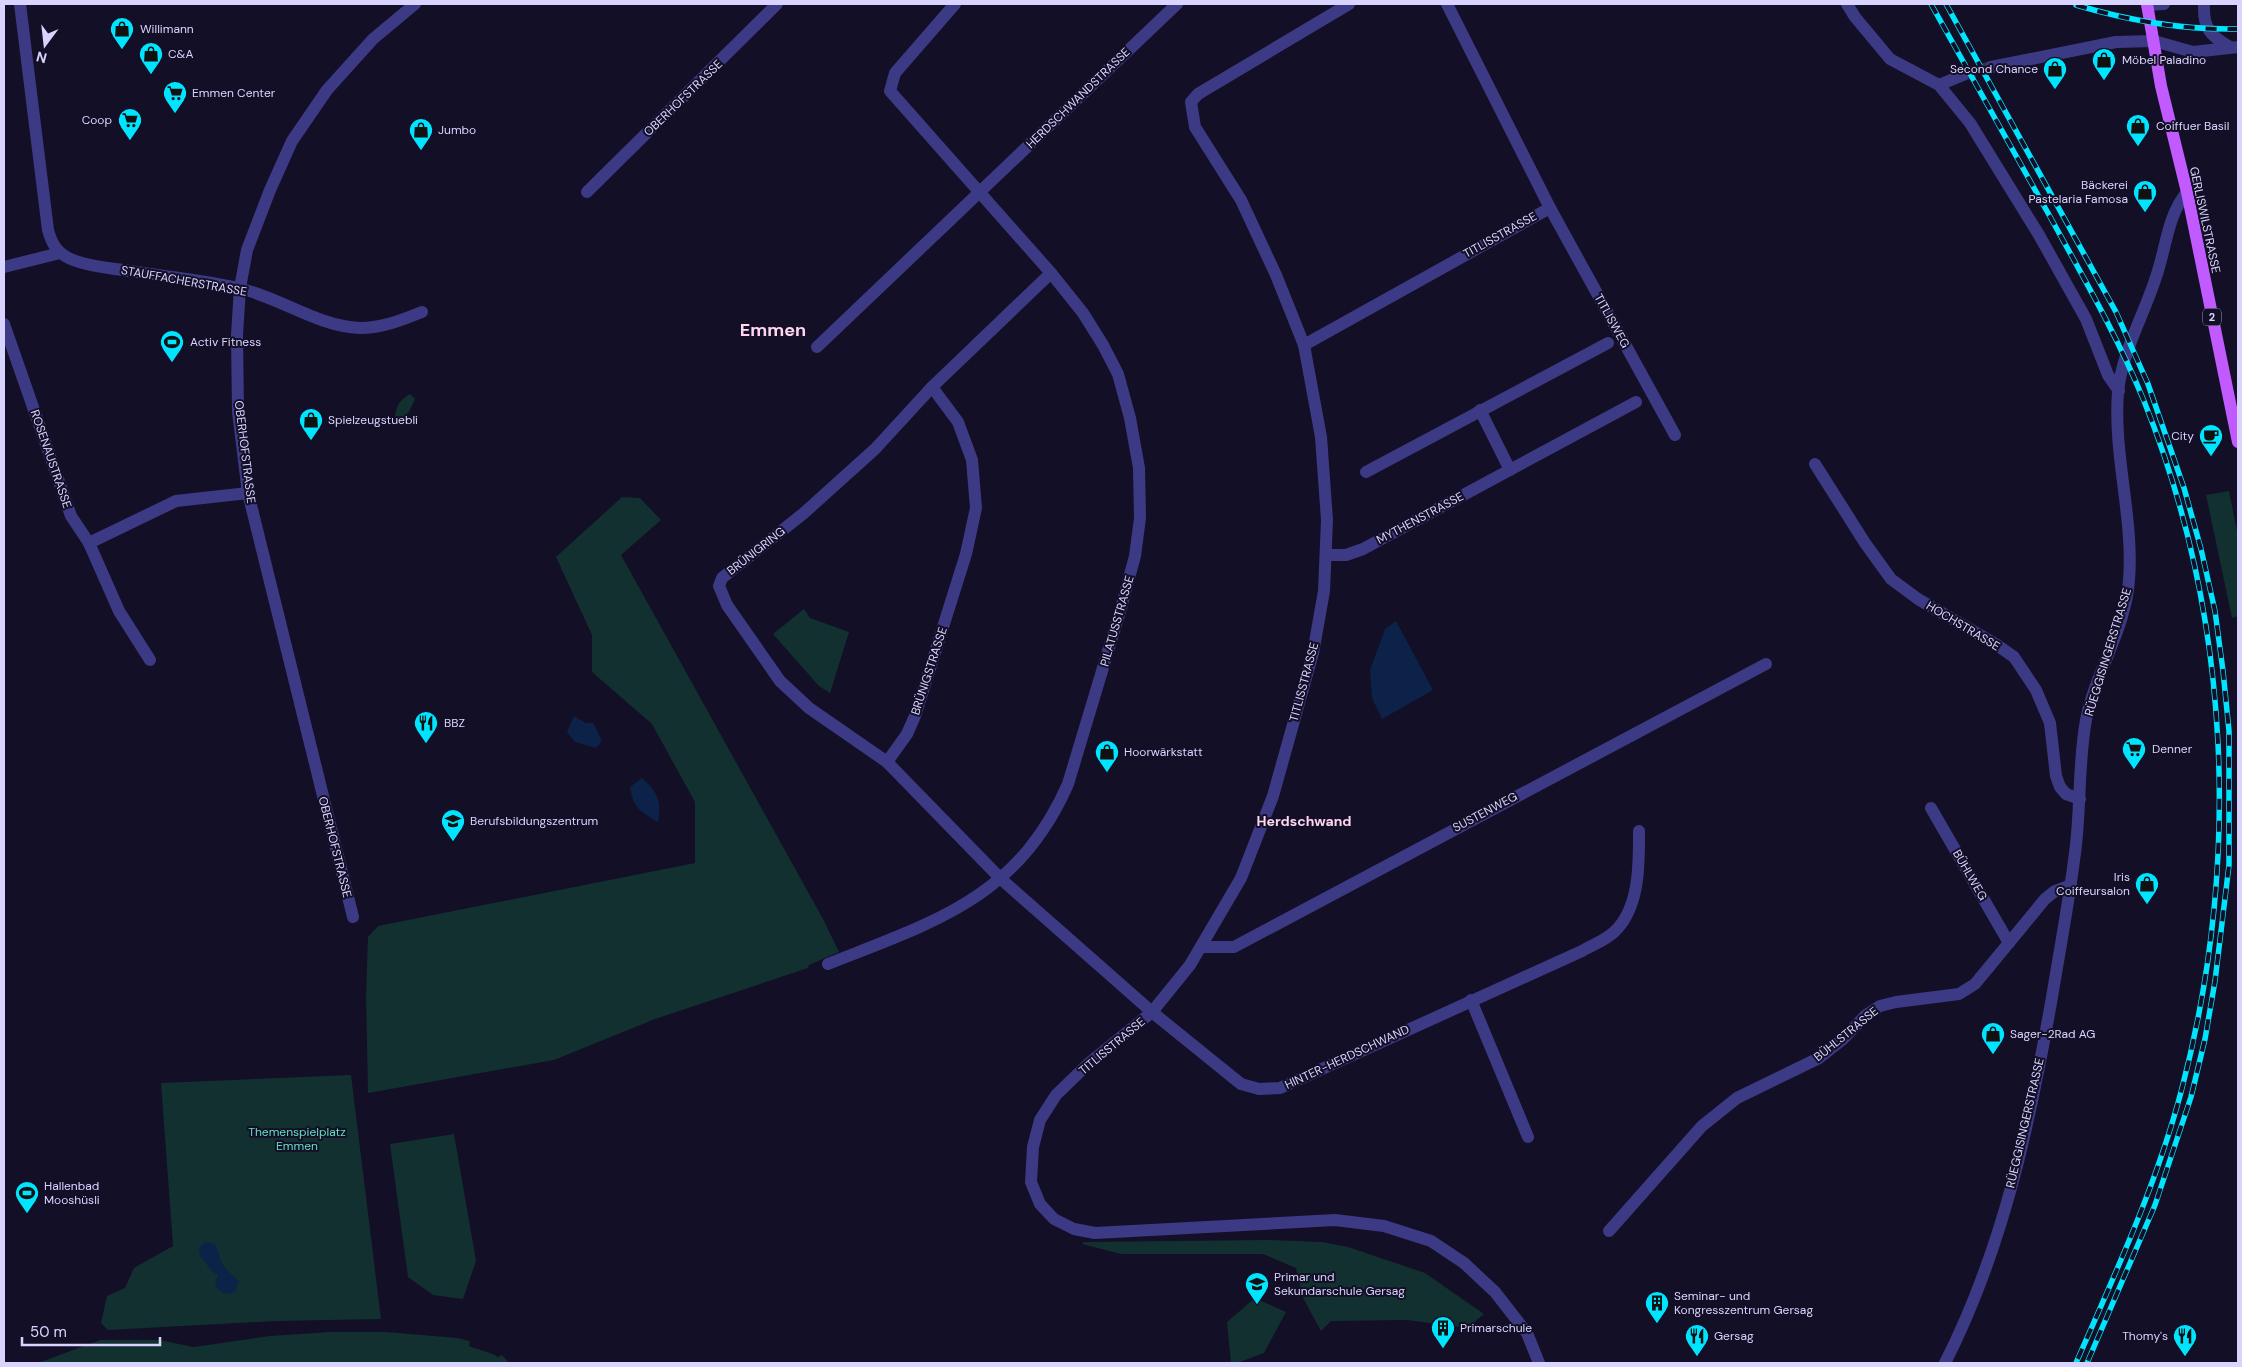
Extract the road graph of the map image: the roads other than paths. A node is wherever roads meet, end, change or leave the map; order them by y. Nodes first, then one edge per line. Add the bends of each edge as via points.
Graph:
1 (20, 4) edge
2 (416, 4) edge
3 (777, 4) edge
4 (956, 4) edge
5 (1177, 4) edge
6 (1349, 4) edge
7 (1447, 4) edge
8 (1847, 4) edge
9 (2147, 4) edge
10 (2164, 4) edge
11 (2204, 4) edge
12 (2154, 41) junction
13 (2234, 47) edge
14 (1991, 68) tunnel mouth
15 (1963, 75) tunnel mouth
16 (1939, 85) junction
17 (587, 192) dead end
18 (2187, 192) junction
19 (979, 193) junction
20 (1550, 208) junction
21 (60, 253) junction
22 (4, 267) edge
23 (1051, 273) junction
24 (240, 288) junction
25 (422, 312) dead end
26 (4, 324) edge
27 (1608, 343) dead end
28 (1304, 345) junction
29 (817, 347) dead end
30 (932, 387) junction
31 (2118, 391) junction
32 (1636, 402) dead end
33 (1480, 410) junction
34 (1675, 435) dead end
35 (2238, 442) edge
36 (1815, 464) dead end
37 (1510, 470) junction
38 (1366, 472) dead end
39 (248, 493) junction
40 (88, 543) junction
41 (1326, 555) junction
42 (150, 660) dead end
43 (1766, 664) dead end
44 (887, 762) junction
45 (2080, 800) junction
46 (1931, 808) dead end
47 (1639, 831) dead end
48 (1001, 879) junction
49 (2070, 885) junction
50 (353, 917) dead end
51 (2009, 943) junction
52 (1201, 946) junction
53 (828, 964) dead end
54 (1471, 1000) junction
55 (1152, 1012) junction
56 (1528, 1137) dead end
57 (1608, 1231) dead end
58 (1539, 1363) edge
59 (1945, 1363) edge

1 - 21 street via 48,230 51,243
2 - 24 street, OBERHOFSTRASSE via 373,39 327,90 292,141 248,250
3 - 17 street, OBERHOFSTRASSE
4 - 19 street via 895,72 890,91
5 - 19 street, HERDSCHWANDSTRASSE
6 - 28 street, TITLISSTRASSE via 1198,94 1191,102 1194,128 1241,200
7 - 20 street, TITLISSTRASSE
8 - 16 street via 1890,59
9 - 10 street
9 - 12 main road, GERLISWILSTRASSE / 2
11 - 13 street via 2203,17 2211,36
12 - 13 street via 2193,52
12 - 14 street via 2116,42
12 - 18 main road, GERLISWILSTRASSE / 2 via 2161,86
15 - 16 street
16 - 31 street via 1970,123 2039,235 2086,319 2108,375
18 - 31 street, RÜEGGISINGERSTRASSE via 2174,210 2156,278
18 - 35 main road, GERLISWILSTRASSE / 2
19 - 23 street, PILATUSSTRASSE
19 - 29 street, HERDSCHWANDSTRASSE
20 - 28 street, TITLISSTRASSE
20 - 34 street, TITLISWEG
21 - 22 street
21 - 24 street, STAUFFACHERSTRASSE via 88,265
23 - 30 street
23 - 48 street, PILATUSSTRASSE via 1083,313 1118,374 1139,468 1139,526 1122,608 1068,784 1058,806 1030,848
24 - 25 street, STAUFFACHERSTRASSE via 336,325 377,326
24 - 39 street, OBERHOFSTRASSE via 238,412
26 - 40 street, ROSENAUSTRASSE via 71,516
27 - 33 street
28 - 41 street, TITLISSTRASSE via 1321,437 1327,513
30 - 44 street, BRÜNIGSTRASSE via 958,422 972,460 976,508 966,554 915,716 907,734
30 - 44 street, BRÜNIGRING via 875,449 804,513 722,578 719,586 727,605 780,681 812,710
31 - 45 street, RÜEGGISINGERSTRASSE via 2118,428 2130,549 2129,583 2086,717
32 - 37 street, MYTHENSTRASSE
33 - 37 street
33 - 38 street
36 - 45 street, HOCHSTRASSE via 1891,579 2014,657 2036,690 2050,723 2060,787 2066,794
37 - 41 street, MYTHENSTRASSE via 1363,549 1346,555
39 - 40 street via 176,501
39 - 50 street, OBERHOFSTRASSE
40 - 42 street, ROSENAUSTRASSE via 119,611
41 - 52 street, TITLISSTRASSE via 1324,591 1313,653 1272,796 1241,878
43 - 52 street, SUSTENWEG via 1234,947
44 - 48 street
45 - 49 street, RÜEGGISINGERSTRASSE
46 - 51 street, BÜHLWEG
47 - 54 street, HINTER-HERDSCHWAND via 1636,885 1628,915 1618,929 1582,951
48 - 53 street, PILATUSSTRASSE via 956,911 934,922
48 - 55 street
49 - 51 street, BÜHLSTRASSE via 2045,899
49 - 59 street, RÜEGGISINGERSTRASSE via 2041,1060 2018,1162 1986,1272
51 - 57 street, BÜHLSTRASSE via 1975,984 1959,994 1880,1006 1819,1058 1737,1098 1702,1126
52 - 55 street, TITLISSTRASSE
54 - 55 street, HINTER-HERDSCHWAND via 1280,1088 1260,1089 1241,1084
54 - 56 street
55 - 58 street, TITLISSTRASSE via 1088,1064 1056,1095 1040,1120 1033,1147 1031,1182 1040,1204 1054,1219 1074,1229 1095,1233 1335,1220 1384,1226 1431,1241 1464,1263 1495,1292 1528,1333

